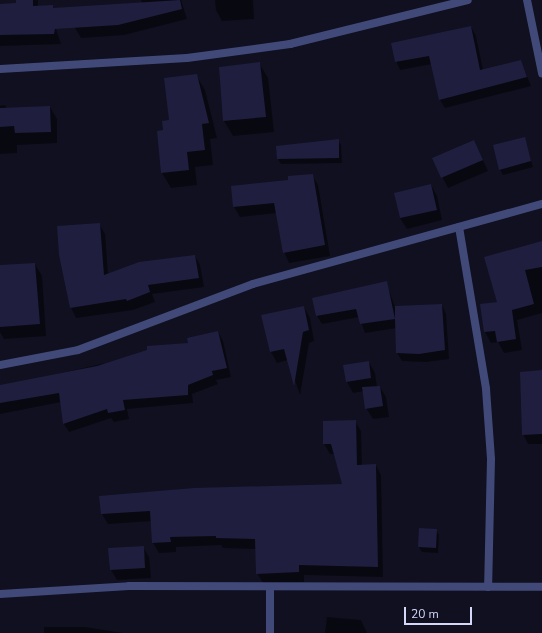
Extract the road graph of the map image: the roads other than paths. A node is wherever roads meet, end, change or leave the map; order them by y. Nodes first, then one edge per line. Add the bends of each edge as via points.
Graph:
1 (468, 0) edge
2 (527, 0) edge
3 (0, 69) edge
4 (542, 72) edge
5 (542, 204) edge
6 (459, 227) junction
7 (0, 365) edge
8 (270, 587) junction
9 (542, 587) edge
10 (488, 588) junction
11 (0, 594) edge
12 (270, 633) edge

1 - 3 street via 290,44 187,58
2 - 4 street
5 - 6 street
6 - 7 street via 253,284 78,350
6 - 10 street via 486,389 491,459
8 - 10 street
8 - 11 street via 129,586
8 - 12 street
9 - 10 street

